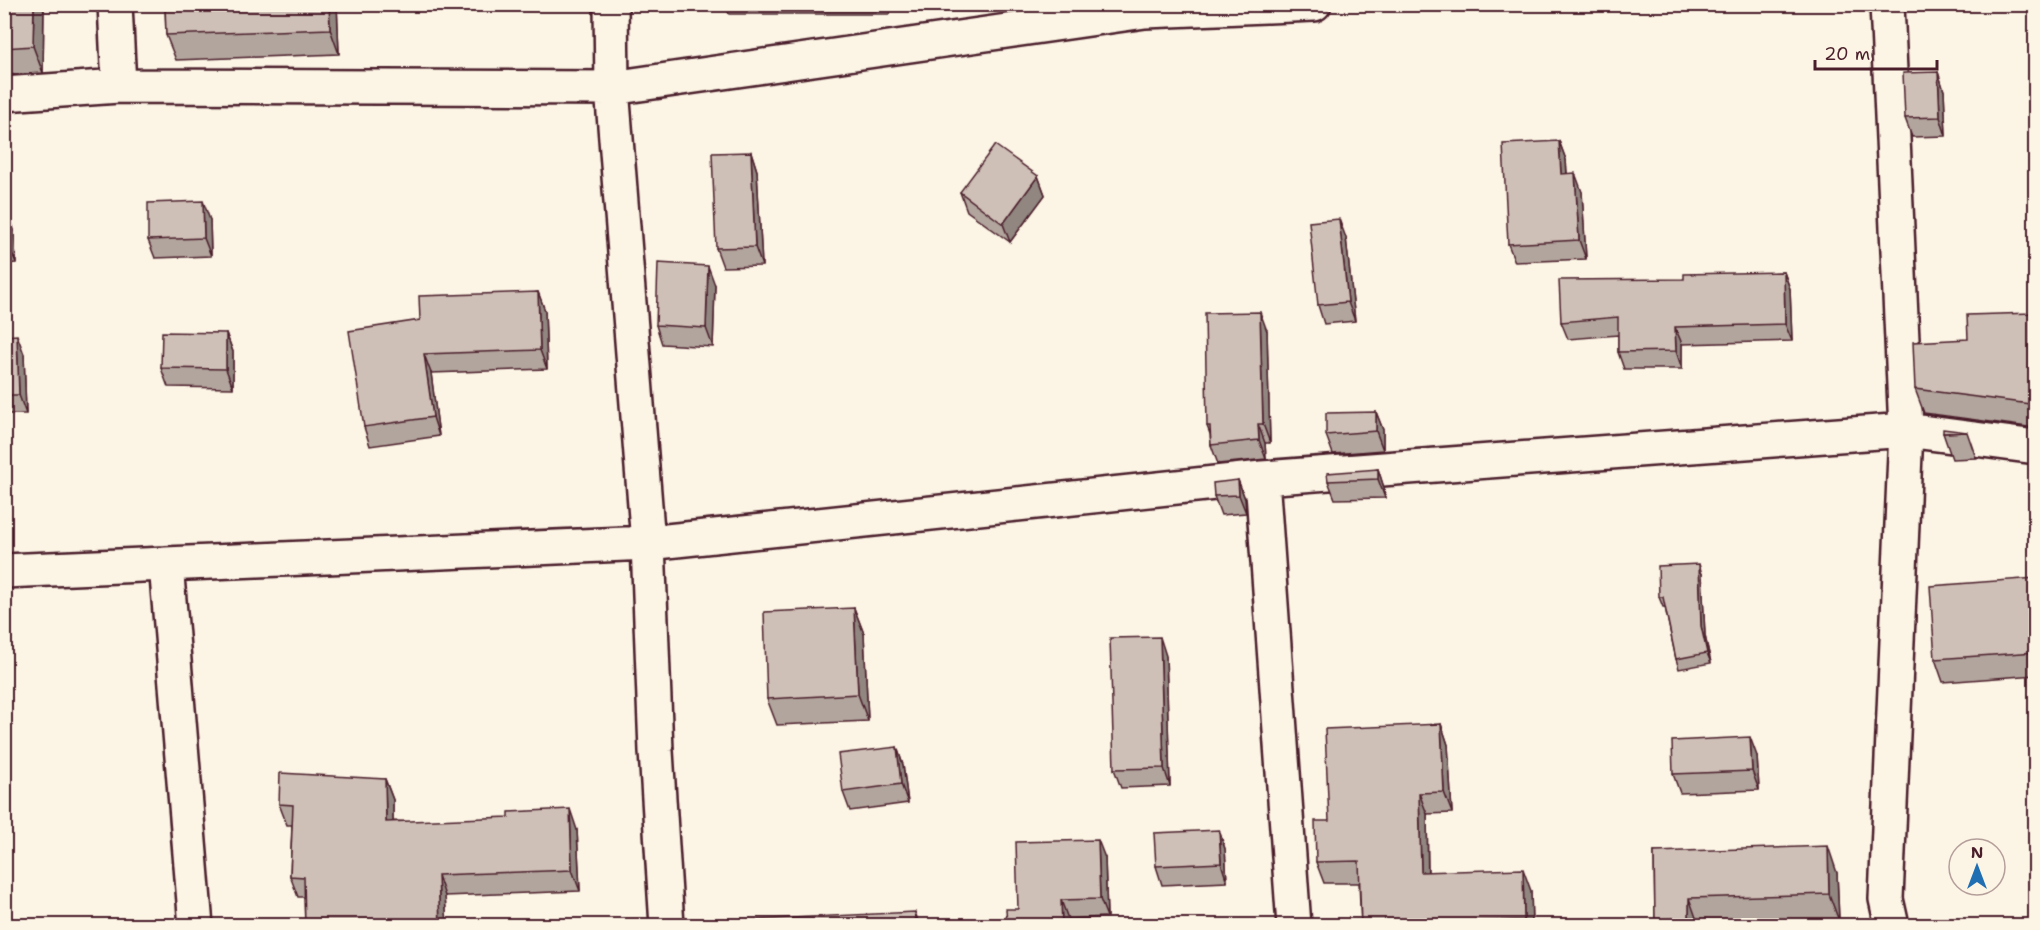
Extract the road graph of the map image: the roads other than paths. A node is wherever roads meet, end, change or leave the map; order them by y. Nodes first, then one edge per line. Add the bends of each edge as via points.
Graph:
1 (114, 4) edge
2 (611, 4) edge
3 (1314, 4) edge
4 (1887, 4) edge
5 (119, 86) junction
6 (612, 88) junction
7 (4, 94) edge
8 (1906, 430) junction
9 (2036, 447) edge
10 (1262, 478) junction
11 (648, 543) junction
12 (165, 564) junction
13 (4, 571) edge
14 (196, 926) edge
15 (666, 926) edge
16 (1294, 926) edge
17 (1892, 926) edge

1 - 5 street
2 - 6 street
3 - 6 street via 1145,11
4 - 8 street
5 - 6 street
5 - 7 street
6 - 11 street
8 - 9 street
8 - 10 street
8 - 17 street via 1886,899
10 - 11 street
10 - 16 street
11 - 12 street
11 - 15 street
12 - 13 street
12 - 14 street

